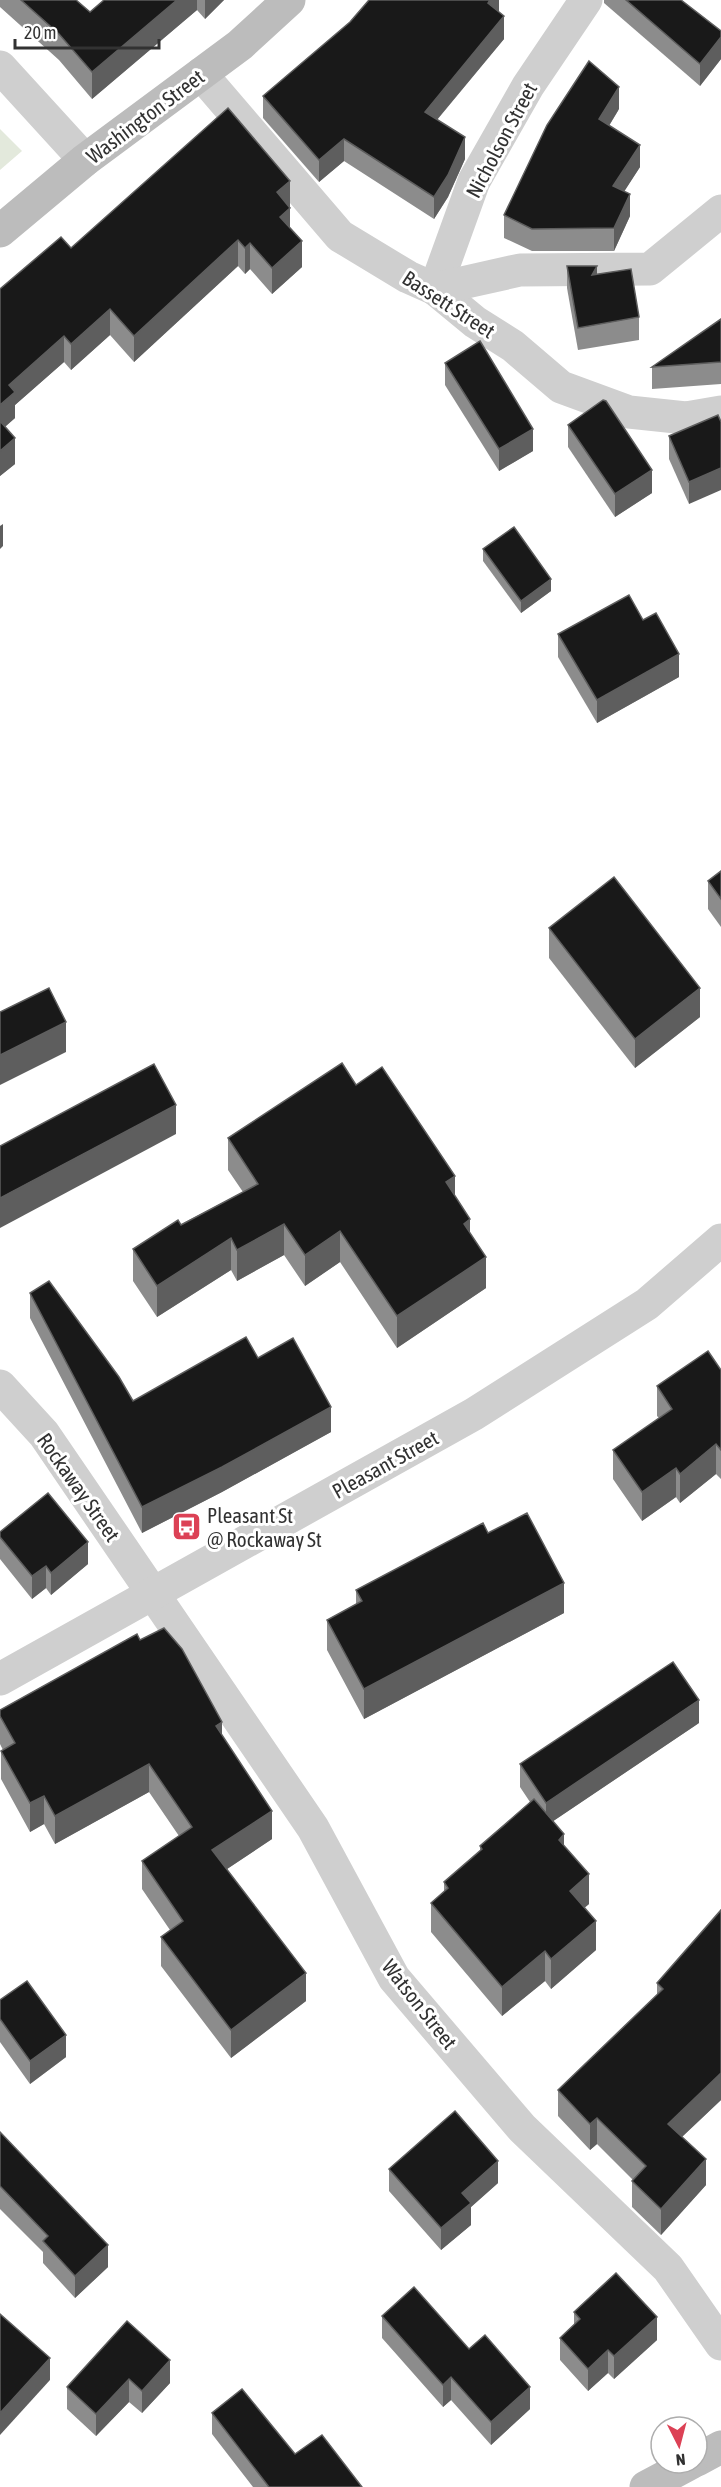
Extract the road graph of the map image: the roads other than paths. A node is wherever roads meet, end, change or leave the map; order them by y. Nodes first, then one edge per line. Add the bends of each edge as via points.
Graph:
1 (288, 0) edge
2 (586, 0) edge
3 (0, 67) edge
4 (201, 74) junction
5 (86, 160) junction
6 (721, 211) edge
7 (0, 231) edge
8 (435, 289) junction
9 (721, 412) edge
10 (721, 1240) edge
11 (0, 1386) edge
12 (152, 1593) junction
13 (0, 1679) edge
14 (721, 2344) edge
15 (668, 2475) edge
16 (646, 2487) edge

1 - 4 main road, Washington Street via 240,45
2 - 8 street, Nicholson Street via 528,86 474,181
3 - 5 street
4 - 5 main road, Washington Street
4 - 8 street, Bassett Street via 340,236
5 - 7 main road, Washington Street
6 - 8 street via 650,269 520,270
8 - 9 street, Bassett Street via 561,387 629,411 686,418
10 - 12 street, Pleasant Street via 647,1304 474,1414
11 - 12 street, Rockaway Street via 44,1434
12 - 13 street, Pleasant Street
12 - 14 street, Watson Street via 313,1828 394,1978 522,2128 668,2268
15 - 16 main road

